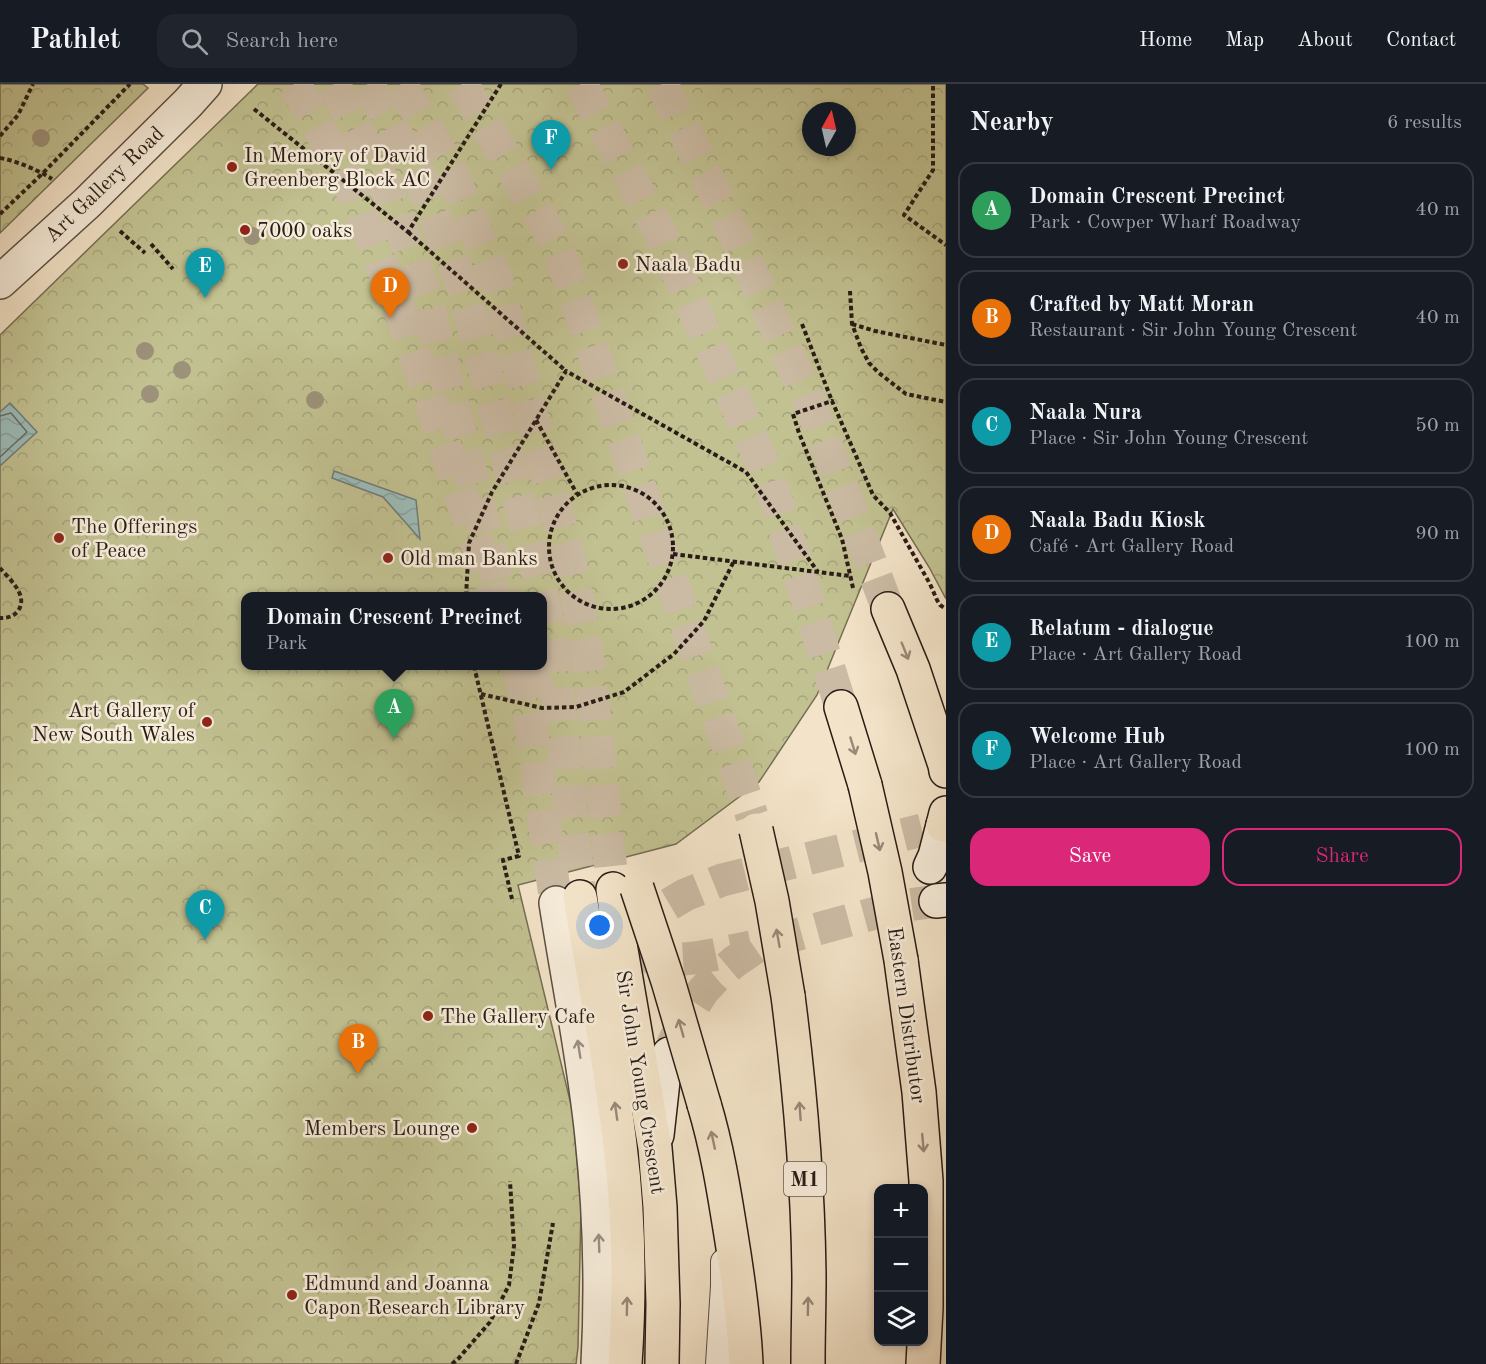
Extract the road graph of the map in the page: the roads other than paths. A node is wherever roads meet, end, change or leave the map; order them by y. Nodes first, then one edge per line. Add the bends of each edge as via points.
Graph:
1 (205, 84) edge
2 (0, 282) edge
3 (888, 609) tunnel mouth
4 (841, 707) tunnel mouth
5 (946, 771) edge
6 (754, 823) tunnel mouth
7 (939, 823) edge
8 (930, 867) dead end
9 (568, 900) joint
10 (669, 1054) tunnel mouth
11 (655, 1148) junction
12 (724, 1191) junction
13 (598, 1364) edge
14 (625, 1364) edge
15 (662, 1364) edge
16 (719, 1364) edge
17 (746, 1364) edge
18 (808, 1364) edge
19 (923, 1364) edge

1 - 2 street, Art Gallery Road via 87,203
3 -> 5 main road via 913,669
4 -> 19 main road, Eastern Distributor, bridge via 865,785 885,872 902,960 919,1092 926,1180
18 -> 6 main road, M1, bridge via 806,1178 797,1068 772,901
7 - 8 street
13 -> 9 street via 597,1183
14 -> 9 main road via 628,1256 620,1146 611,1078
10 - 11 street
12 -> 11 main road, Sir John Young Crescent, bridge via 711,1126 668,981 625,889 628,943
11 - 15 main road, Sir John Young Crescent via 660,1207
12 - 16 lane
12 - 17 main road

